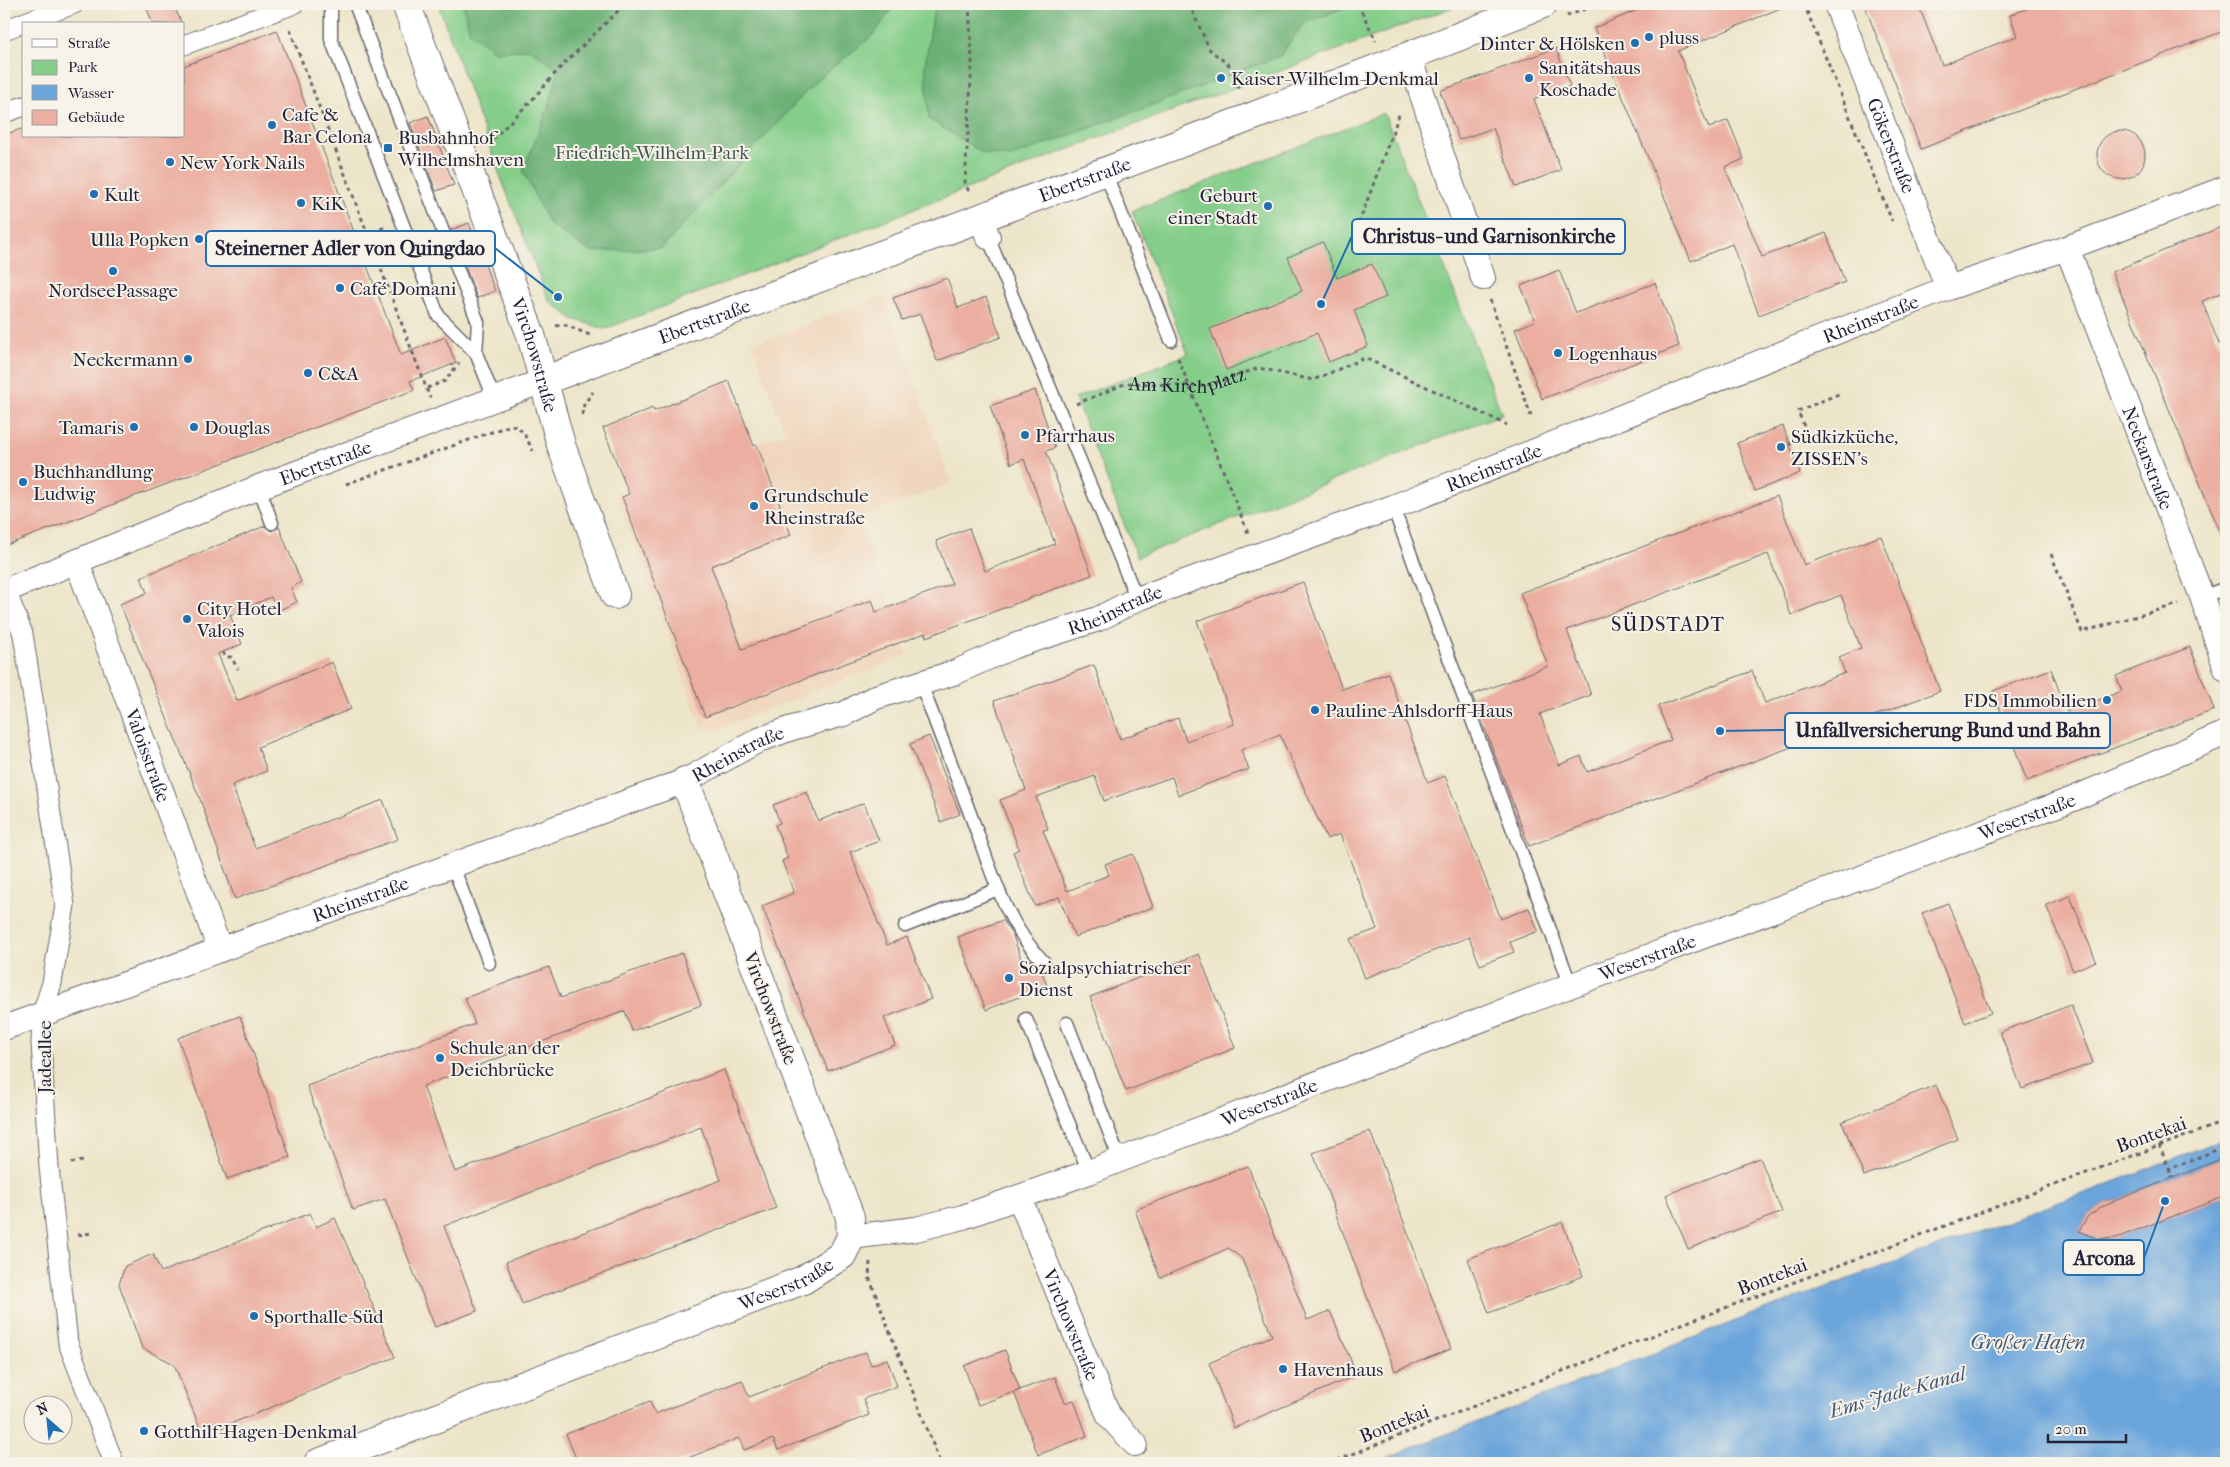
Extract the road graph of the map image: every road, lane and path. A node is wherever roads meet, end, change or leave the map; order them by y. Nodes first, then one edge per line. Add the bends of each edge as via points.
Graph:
1 (74, 4) edge
2 (331, 4) edge
3 (355, 4) edge
4 (406, 4) edge
5 (625, 4) edge
6 (970, 4) edge
7 (1189, 4) edge
8 (1358, 4) edge
9 (1543, 4) edge
10 (1804, 4) edge
11 (1836, 4) edge
12 (288, 6) edge
13 (26, 22) edge
14 (22, 23) edge
15 (4, 30) edge
16 (185, 45) edge
17 (1404, 65) junction
18 (22, 107) edge
19 (4, 113) edge
20 (1251, 117) junction
21 (464, 157) junction
22 (1105, 172) junction
23 (2226, 188) edge
24 (980, 218) junction
25 (1894, 225) dead end
26 (1356, 231) dead end
27 (2067, 248) junction
28 (1483, 278) joint
29 (1948, 288) junction
30 (1171, 340) joint
31 (476, 353) junction
32 (543, 381) junction
33 (1189, 385) junction
34 (427, 388) dead end
35 (1841, 393) dead end
36 (494, 398) junction
37 (1060, 410) junction
38 (1531, 416) dead end
39 (1507, 426) dead end
40 (1789, 444) dead end
41 (561, 445) junction
42 (341, 486) dead end
43 (259, 487) junction
44 (1393, 507) junction
45 (272, 523) dead end
46 (1244, 523) dead end
47 (2051, 554) dead end
48 (77, 562) junction
49 (2226, 588) edge
50 (5, 590) edge
51 (615, 595) dead end
52 (2202, 597) junction
53 (1137, 599) junction
54 (223, 652) dead end
55 (2226, 669) edge
56 (238, 670) dead end
57 (921, 684) junction
58 (2226, 733) edge
59 (685, 781) junction
60 (453, 866) junction
61 (998, 889) junction
62 (905, 926) dead end
63 (220, 950) junction
64 (1044, 962) dead end
65 (489, 963) dead end
66 (1571, 986) junction
67 (42, 1014) junction
68 (1026, 1019) dead end
69 (1067, 1023) dead end
70 (4, 1028) edge
71 (2226, 1121) edge
72 (2159, 1146) junction
73 (2226, 1146) edge
74 (1120, 1160) junction
75 (2169, 1169) junction
76 (1089, 1172) junction
77 (2172, 1178) dead end
78 (1019, 1197) junction
79 (851, 1237) junction
80 (869, 1277) dead end
81 (1135, 1444) dead end
82 (114, 1463) edge
83 (318, 1463) edge
84 (940, 1463) edge
85 (1330, 1463) edge

1 - 13 street
2 - 31 lane via 332,39 438,315
3 - 31 lane via 478,322
4 - 21 street, Virchowstraße
5 - 21 path via 488,145
6 - 24 path via 972,62 965,183
7 - 20 path via 1210,50 1229,65
8 - 17 path
9 - 17 street, Ebertstraße
10 - 25 path
11 - 29 street, Gökerstraße
12 - 16 street
12 - 34 path
14 - 15 street
17 - 20 street, Ebertstraße
17 - 26 path
17 - 28 street
18 - 19 street
20 - 22 street, Ebertstraße
21 - 32 street, Virchowstraße via 531,335
22 - 24 street, Ebertstraße
22 - 30 lane
23 - 27 street, Rheinstraße
24 - 32 street, Ebertstraße
24 - 37 lane
27 - 29 street, Rheinstraße
27 - 52 street, Neckarstraße
28 - 38 path
29 - 44 street, Rheinstraße
30 - 33 path
31 - 36 lane
32 - 36 street, Ebertstraße
32 - 41 street, Virchowstraße
33 - 37 path, Am Kirchplatz via 1127,383
33 - 39 path, Am Kirchplatz via 1205,386 1259,368 1313,380 1365,358
33 - 46 path
35 - 40 path via 1798,411 1808,437
36 - 43 street, Ebertstraße
37 - 53 lane
41 - 42 path via 535,455 522,430 511,424
41 - 51 street, Virchowstraße
43 - 45 lane
43 - 48 street, Ebertstraße
44 - 53 street, Rheinstraße
44 - 66 lane
47 - 52 path via 2082,632
48 - 50 street, Ebertstraße
48 - 63 street, Valoisstraße
49 - 52 lane
50 - 67 street, Jadeallee via 23,634 65,905 52,983
52 - 55 street, Neckarstraße
53 - 57 street, Rheinstraße via 1098,619 1014,646
54 - 56 path via 224,657 231,657
57 - 59 street, Rheinstraße via 876,698 844,714 759,740
57 - 61 lane
58 - 66 street, Weserstraße via 2073,799
59 - 60 street, Rheinstraße
59 - 79 street, Virchowstraße via 850,1217
60 - 63 street, Rheinstraße
60 - 65 lane
61 - 62 lane
61 - 64 lane via 1014,924
63 - 67 street, Rheinstraße
66 - 74 street, Weserstraße
67 - 70 street, Rheinstraße
67 - 82 street, Jadeallee via 43,1095 68,1344
68 - 76 lane
69 - 74 lane
71 - 72 path, Bontekai
72 - 75 path
72 - 85 path, Bontekai via 1674,1327
73 - 75 path
74 - 76 street, Weserstraße
75 - 77 path
76 - 78 street, Weserstraße
78 - 79 street, Weserstraße via 916,1229
78 - 81 street, Virchowstraße via 1109,1416
79 - 83 street, Weserstraße via 842,1255 803,1280
80 - 84 path

